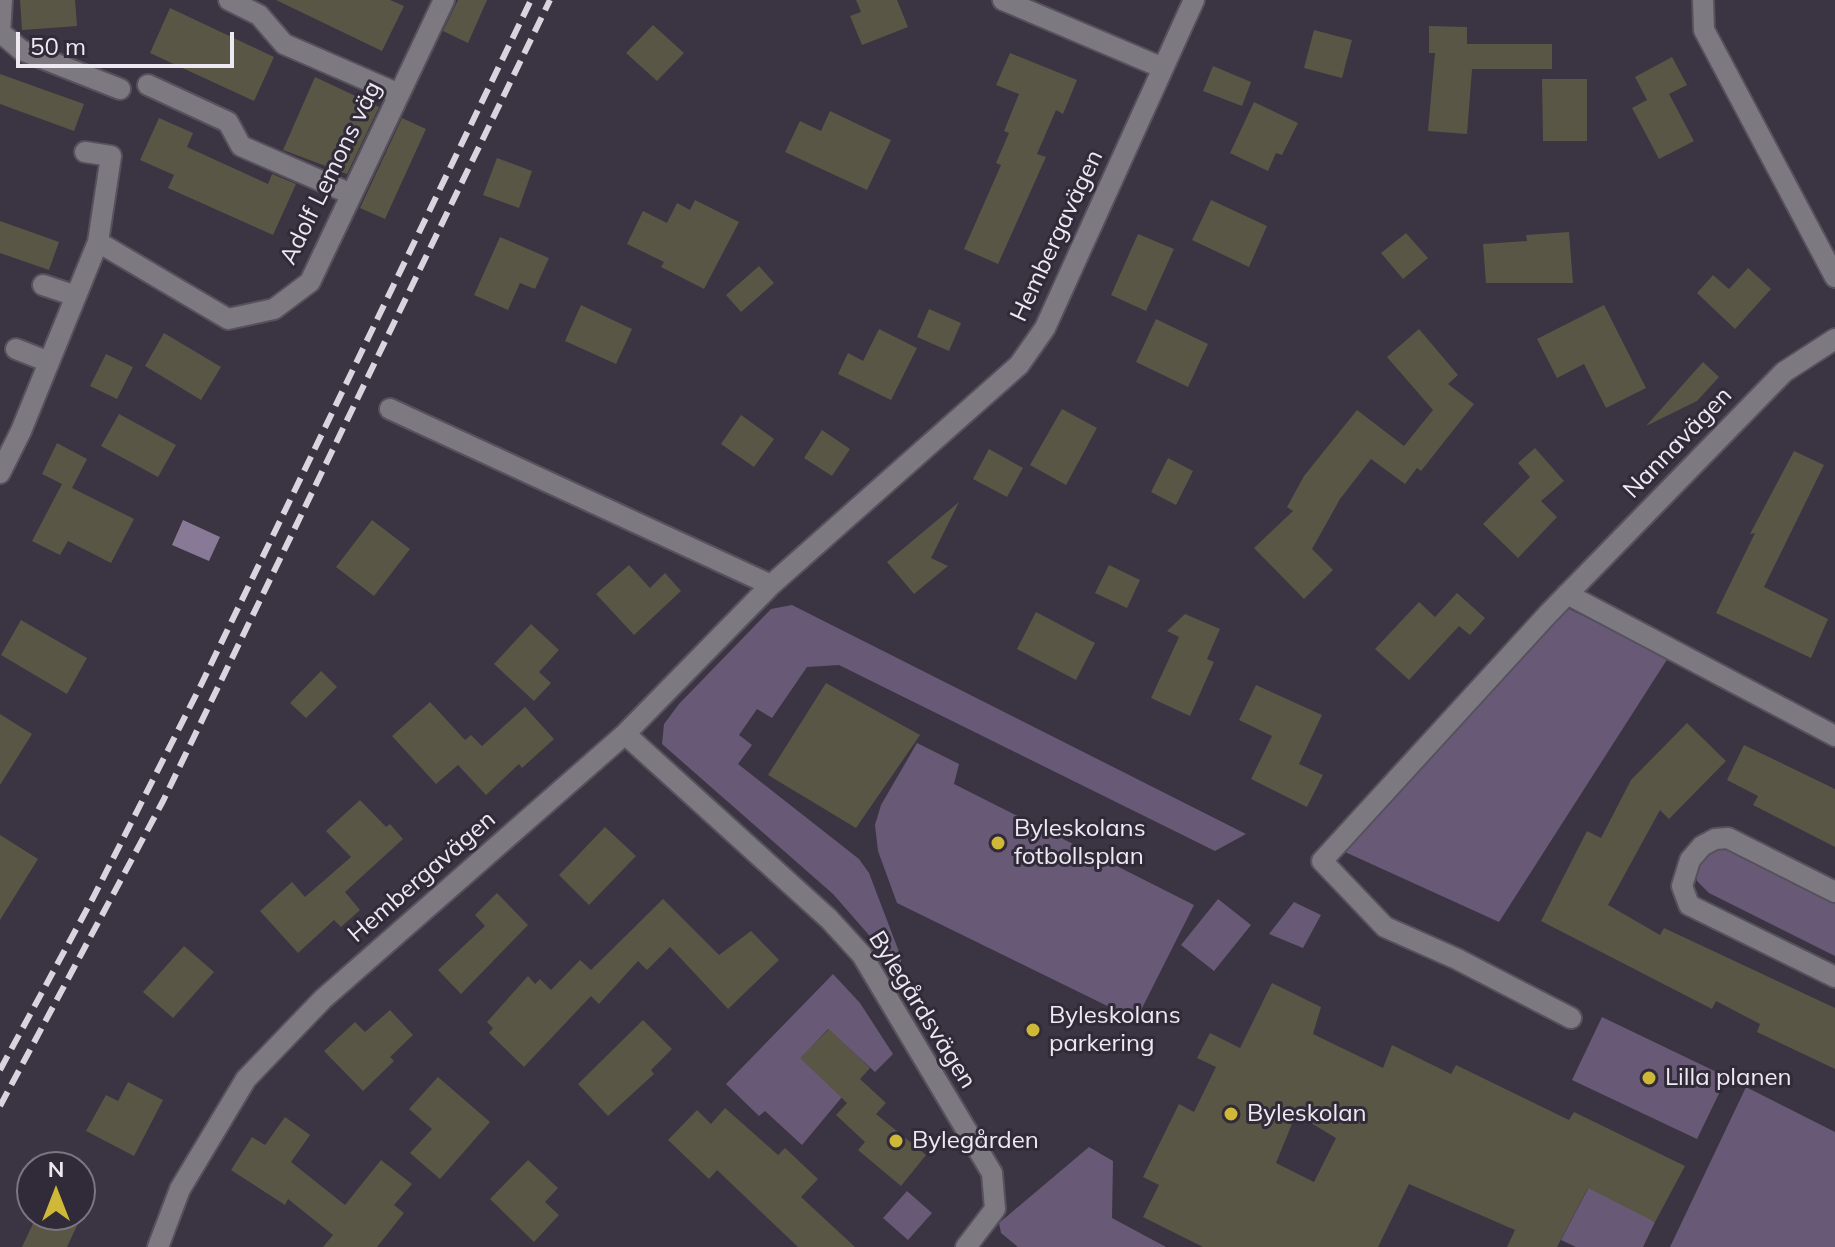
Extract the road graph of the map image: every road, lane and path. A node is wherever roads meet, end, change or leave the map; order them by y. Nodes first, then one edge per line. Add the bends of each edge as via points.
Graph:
1 (2, 0) edge
2 (229, 0) edge
3 (443, 0) edge
4 (1003, 0) edge
5 (1194, 0) edge
6 (1703, 0) edge
7 (0, 33) edge
8 (1163, 68) junction
9 (148, 85) dead end
10 (120, 89) dead end
11 (399, 94) junction
12 (85, 152) dead end
13 (351, 194) junction
14 (98, 242) junction
15 (1835, 277) edge
16 (43, 285) dead end
17 (76, 296) junction
18 (1835, 339) edge
19 (16, 349) dead end
20 (49, 362) junction
21 (390, 409) dead end
22 (0, 473) edge
23 (771, 585) junction
24 (1567, 594) junction
25 (625, 734) junction
26 (1835, 736) edge
27 (1835, 892) edge
28 (1835, 977) edge
29 (1571, 1018) dead end
30 (158, 1247) edge
31 (966, 1247) edge

1 - 7 street
2 - 11 street via 259,15 284,44
3 - 11 street, Adolf Lemons väg
4 - 8 street
5 - 8 street, Hembergavägen
6 - 15 street via 1704,30
7 - 10 street via 21,50
8 - 23 street, Hembergavägen via 1045,328 1019,365
9 - 13 street via 228,122 241,146
11 - 13 street, Adolf Lemons väg
12 - 14 street via 111,156
13 - 14 street, Adolf Lemons väg via 310,282 274,309 228,319
14 - 17 street
16 - 17 street
17 - 20 street
18 - 24 street, Nannavägen via 1784,372
19 - 20 street
20 - 22 street
21 - 23 street
23 - 25 street, Hembergavägen
24 - 26 street
24 - 29 street, Nannavägen via 1322,861 1385,927
25 - 30 street, Hembergavägen via 323,999 246,1079 180,1189
25 - 31 street, Bylegårdsvägen via 808,899 862,955 992,1173 995,1209
27 - 28 street via 1728,838 1702,846 1690,860 1682,886 1689,905

